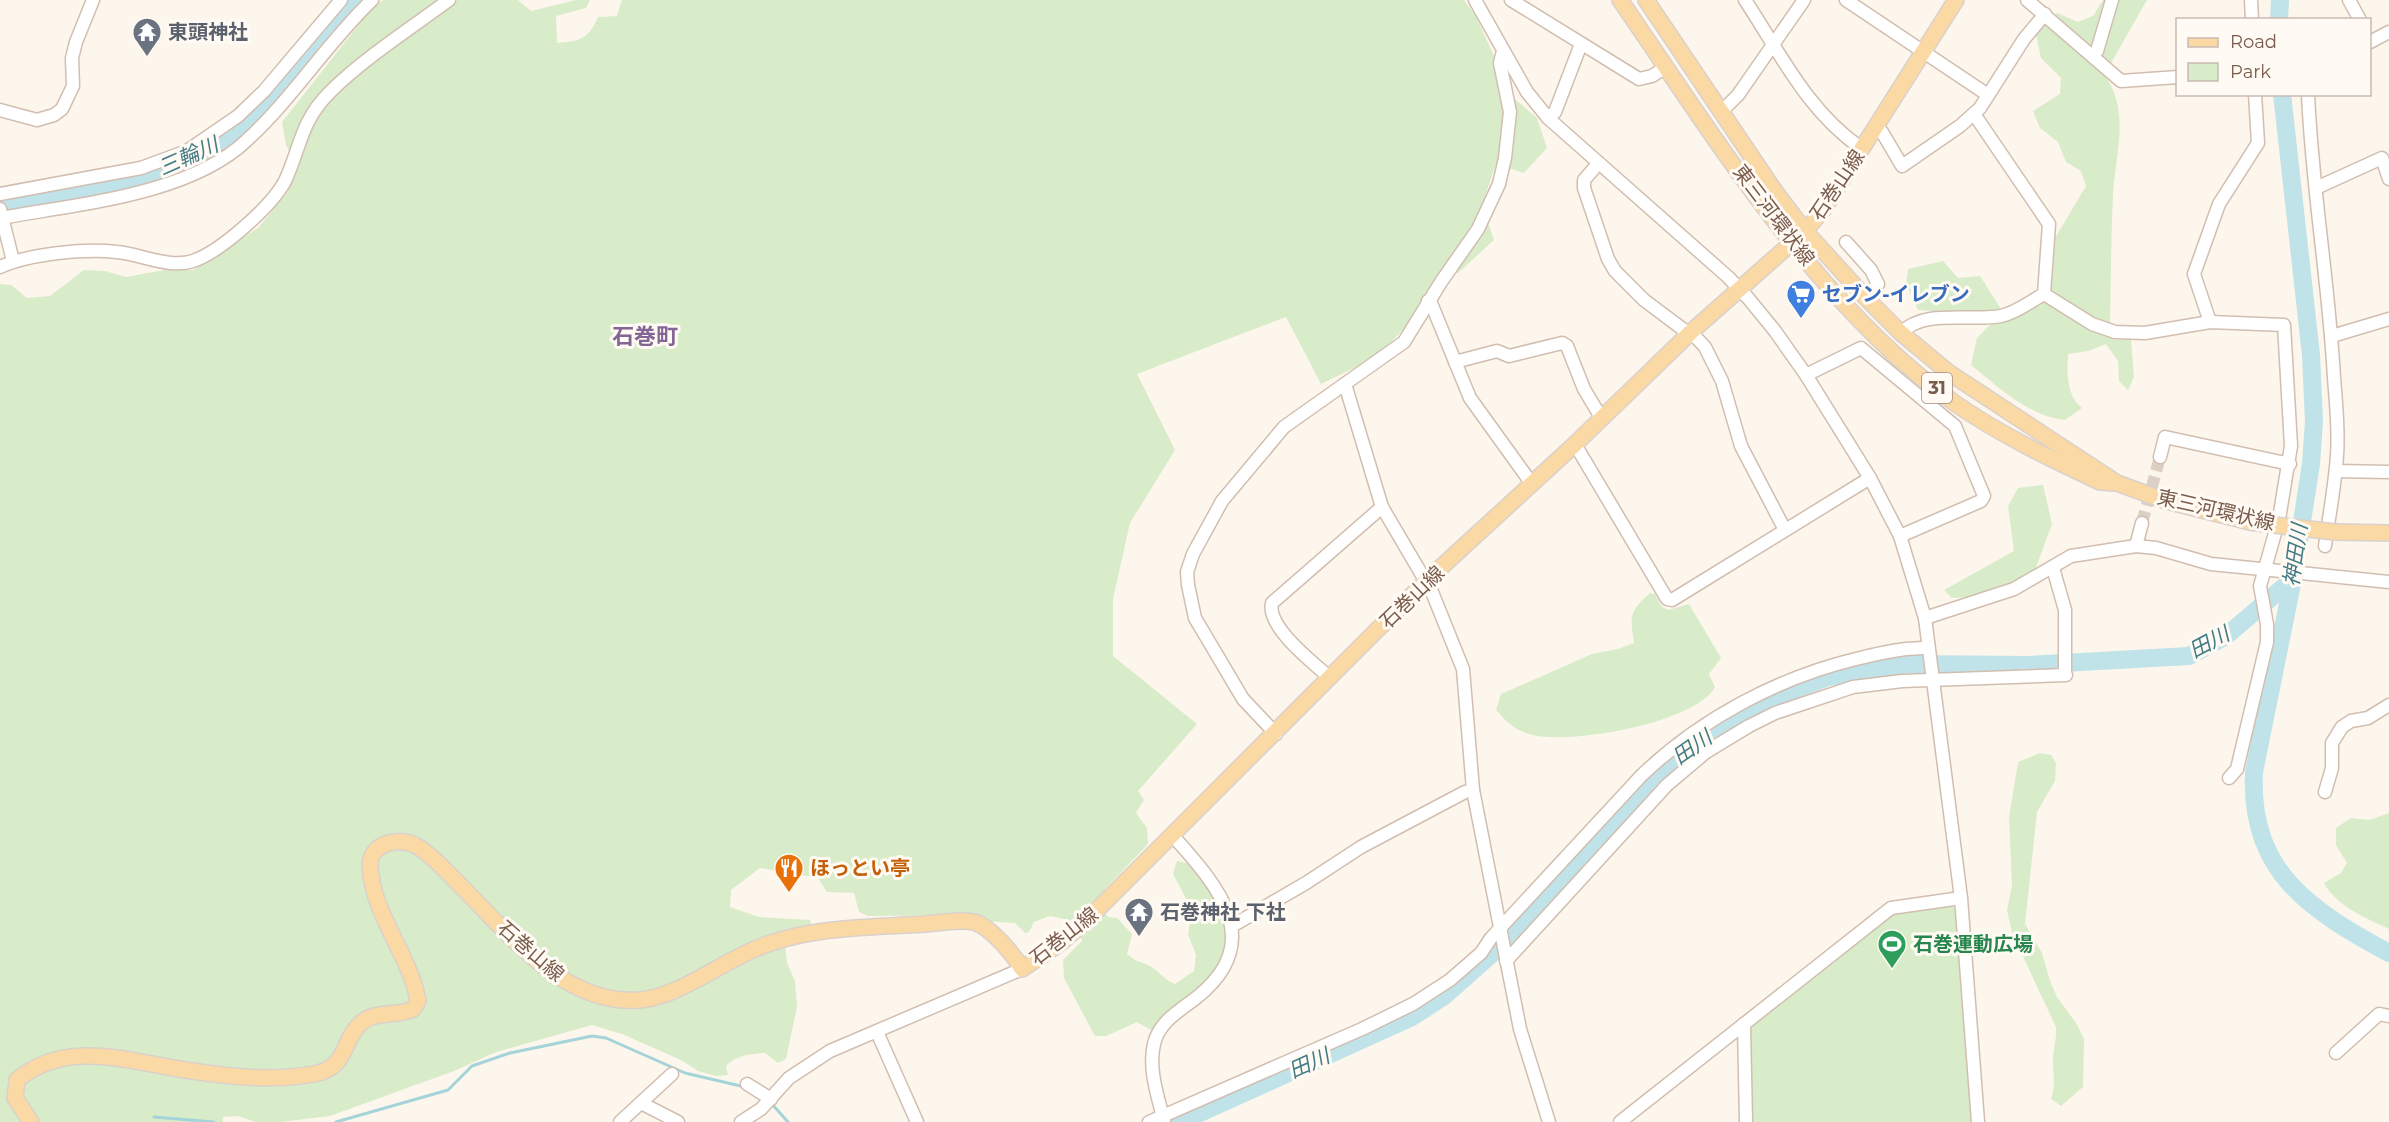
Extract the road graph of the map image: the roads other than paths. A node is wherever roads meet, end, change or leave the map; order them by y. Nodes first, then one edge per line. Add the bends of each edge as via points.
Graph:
1 (93, 0) edge
2 (341, 0) edge
3 (372, 0) edge
4 (449, 0) edge
5 (1475, 0) edge
6 (1510, 0) edge
7 (1620, 0) edge
8 (1646, 0) edge
9 (1745, 0) edge
10 (1804, 0) edge
11 (1846, 0) edge
12 (1956, 0) edge
13 (2027, 0) edge
14 (2112, 0) edge
15 (2251, 0) edge
16 (2349, 0) edge
17 (2045, 14) junction
18 (2252, 18) edge
19 (2359, 18) edge
20 (2389, 32) edge
21 (2371, 40) edge
22 (1773, 42) junction
23 (1581, 44) junction
24 (1503, 51) junction
25 (1923, 52) junction
26 (2093, 54) junction
27 (1666, 67) junction
28 (2176, 77) edge
29 (1988, 95) junction
30 (2255, 96) edge
31 (2308, 96) edge
32 (0, 110) edge
33 (1721, 112) junction
34 (1974, 114) junction
35 (1548, 118) junction
36 (1876, 127) junction
37 (1861, 148) junction
38 (1597, 165) junction
39 (2389, 179) edge
40 (2316, 188) junction
41 (0, 194) edge
42 (1, 213) edge
43 (1805, 231) junction
44 (1846, 242) dead end
45 (1791, 244) junction
46 (13, 261) junction
47 (0, 267) edge
48 (1739, 288) junction
49 (2044, 294) junction
50 (1866, 298) junction
51 (1428, 301) junction
52 (2389, 319) edge
53 (2210, 322) junction
54 (1691, 332) junction
55 (1901, 333) junction
56 (2332, 336) junction
57 (1455, 362) junction
58 (1806, 375) junction
59 (1345, 384) junction
60 (1602, 419) junction
61 (1573, 446) junction
62 (2160, 457) tunnel mouth
63 (2290, 464) junction
64 (2336, 471) junction
65 (2389, 472) edge
66 (1870, 478) junction
67 (2117, 483) junction
68 (1532, 484) junction
69 (1382, 507) junction
70 (2142, 523) tunnel mouth
71 (1785, 530) junction
72 (2389, 533) edge
73 (1900, 536) junction
74 (2136, 546) junction
75 (2325, 546) dead end
76 (2053, 568) junction
77 (2266, 569) junction
78 (1425, 582) junction
79 (2389, 582) edge
80 (1925, 618) junction
81 (1929, 650) junction
82 (1932, 676) junction
83 (1330, 678) junction
84 (2389, 705) edge
85 (1276, 735) junction
86 (2229, 778) dead end
87 (1473, 790) junction
88 (2325, 792) dead end
89 (1173, 836) junction
90 (1961, 898) junction
91 (1232, 926) junction
92 (1501, 933) junction
93 (1506, 959) junction
94 (1022, 969) junction
95 (2389, 1016) edge
96 (1744, 1024) junction
97 (877, 1032) junction
98 (2336, 1053) dead end
99 (672, 1074) dead end
100 (747, 1084) dead end
101 (771, 1099) junction
102 (641, 1103) junction
103 (1164, 1119) edge
104 (31, 1122) edge
105 (620, 1122) edge
106 (678, 1122) edge
107 (741, 1122) edge
108 (917, 1122) edge
109 (1149, 1122) edge
110 (1549, 1122) edge
111 (1620, 1122) edge
112 (1746, 1122) edge
113 (1978, 1122) edge

1 - 32 street via 76,42 73,86 62,109 54,116 37,120
2 - 41 street via 264,91 238,116 187,151 141,168
3 - 42 street via 262,126 228,155 137,193
4 - 46 street via 330,92 301,133 279,189 212,252 191,262 174,263 101,251
5 - 24 street
6 - 23 street
7 - 27 main road, 東三河環状線 / 31
8 - 33 main road, 東三河環状線 / 31
9 - 22 street
10 - 22 street
11 - 25 street
12 - 25 main road, 石巻山線
13 - 17 street
14 - 26 street
15 - 18 street
16 - 19 street
17 - 26 street
17 - 29 street
20 - 21 street
22 - 33 street via 1738,95
22 - 37 street via 1814,107 1832,128
23 - 27 street via 1639,79
23 - 35 street via 1555,112
24 - 35 street
24 - 51 street via 1500,63 1510,112 1499,184 1478,230
25 - 29 street
25 - 36 main road, 石巻山線
26 - 28 street via 2121,81
27 - 45 main road, 東三河環状線 / 31
29 - 34 street
30 - 53 street via 2258,143 2219,204 2194,274
31 - 40 street
33 - 43 main road, 東三河環状線 / 31
34 - 36 street via 1902,166
34 - 49 street via 2049,224
35 - 38 street
36 - 37 main road, 石巻山線
37 - 43 main road, 石巻山線 via 1823,210
38 - 48 street
38 - 54 street via 1584,180 1584,188 1608,259 1636,293
39 - 40 street via 2382,158
40 - 56 street
42 - 46 street
43 - 45 main road, 石巻山線
43 - 50 main road, 東三河環状線 / 31
44 - 50 street via 1878,284
45 - 48 main road, 石巻山線
45 - 67 main road, 東三河環状線 / 31 via 1896,356 1956,404 2040,453 2100,482
46 - 47 street
48 - 54 main road, 石巻山線
48 - 58 street
49 - 53 street via 2092,324 2115,332 2145,333
49 - 55 street via 2006,315 1954,315 1912,325
50 - 55 main road, 東三河環状線 / 31
51 - 57 street
51 - 59 street via 1404,342
52 - 56 street
53 - 63 street via 2284,325 2291,409
54 - 60 main road, 石巻山線
54 - 71 street via 1705,347 1722,381 1741,446
55 - 67 main road, 東三河環状線 / 31 via 1948,372
56 - 64 street
57 - 60 street via 1497,351 1509,356 1562,343 1567,346 1584,389
57 - 68 street via 1470,398
58 - 66 street
58 - 73 street via 1861,348 1955,426 1984,496 1981,501
59 - 69 street
59 - 85 street via 1284,428 1242,475 1204,532 1187,572 1195,618 1243,699
60 - 61 main road, 石巻山線
61 - 68 main road, 石巻山線
61 - 71 street via 1667,599 1672,600
62 - 63 street via 2165,437
63 - 77 street
64 - 65 street
64 - 75 street
66 - 71 street
66 - 73 street
67 - 72 main road, 東三河環状線 / 31, bridge via 2166,501 2250,522 2335,532
68 - 78 main road, 石巻山線
69 - 78 street
69 - 83 street via 1272,603 1282,633
70 - 74 street
73 - 80 street
74 - 76 street via 2071,556
74 - 77 street via 2211,564
76 - 80 street via 2014,589
76 - 82 street via 2066,610 2066,673
77 - 79 street
77 - 86 street via 2260,586 2266,614 2265,650 2237,769
78 - 83 main road, 石巻山線
78 - 87 street via 1463,669
80 - 81 street
81 - 82 street
81 - 92 street via 1854,659 1808,674 1736,707 1676,744 1641,776
82 - 90 street
82 - 93 street via 1826,695 1766,717 1706,752 1637,815
83 - 85 main road, 石巻山線
84 - 88 street via 2342,727 2332,743 2332,768
85 - 89 main road, 石巻山線
87 - 91 street via 1361,847
87 - 92 street
89 - 91 street via 1221,898
89 - 94 main road, 石巻山線 via 1071,935
90 - 96 street via 1891,908
90 - 113 street
91 - 103 street via 1229,957 1217,976 1161,1026 1154,1043 1152,1060
92 - 93 street
92 - 103 street via 1431,994
93 - 110 street via 1521,1029
94 - 97 street
94 - 104 main road, 石巻山線 via 1005,945 975,922 882,927 800,933 754,949 679,988 640,1000 600,996 574,988 550,972 416,846 397,841 380,847 370,865 380,909 415,984 418,1001 413,1009 363,1020 329,1070 297,1077 251,1078 110,1055 62,1057 17,1080 15,1098
95 - 98 street via 2379,1014
96 - 111 street
96 - 112 street
97 - 101 street via 811,1062 789,1078
97 - 108 street
99 - 102 street
100 - 101 street
101 - 107 street
102 - 105 street
102 - 106 street
103 - 109 street

